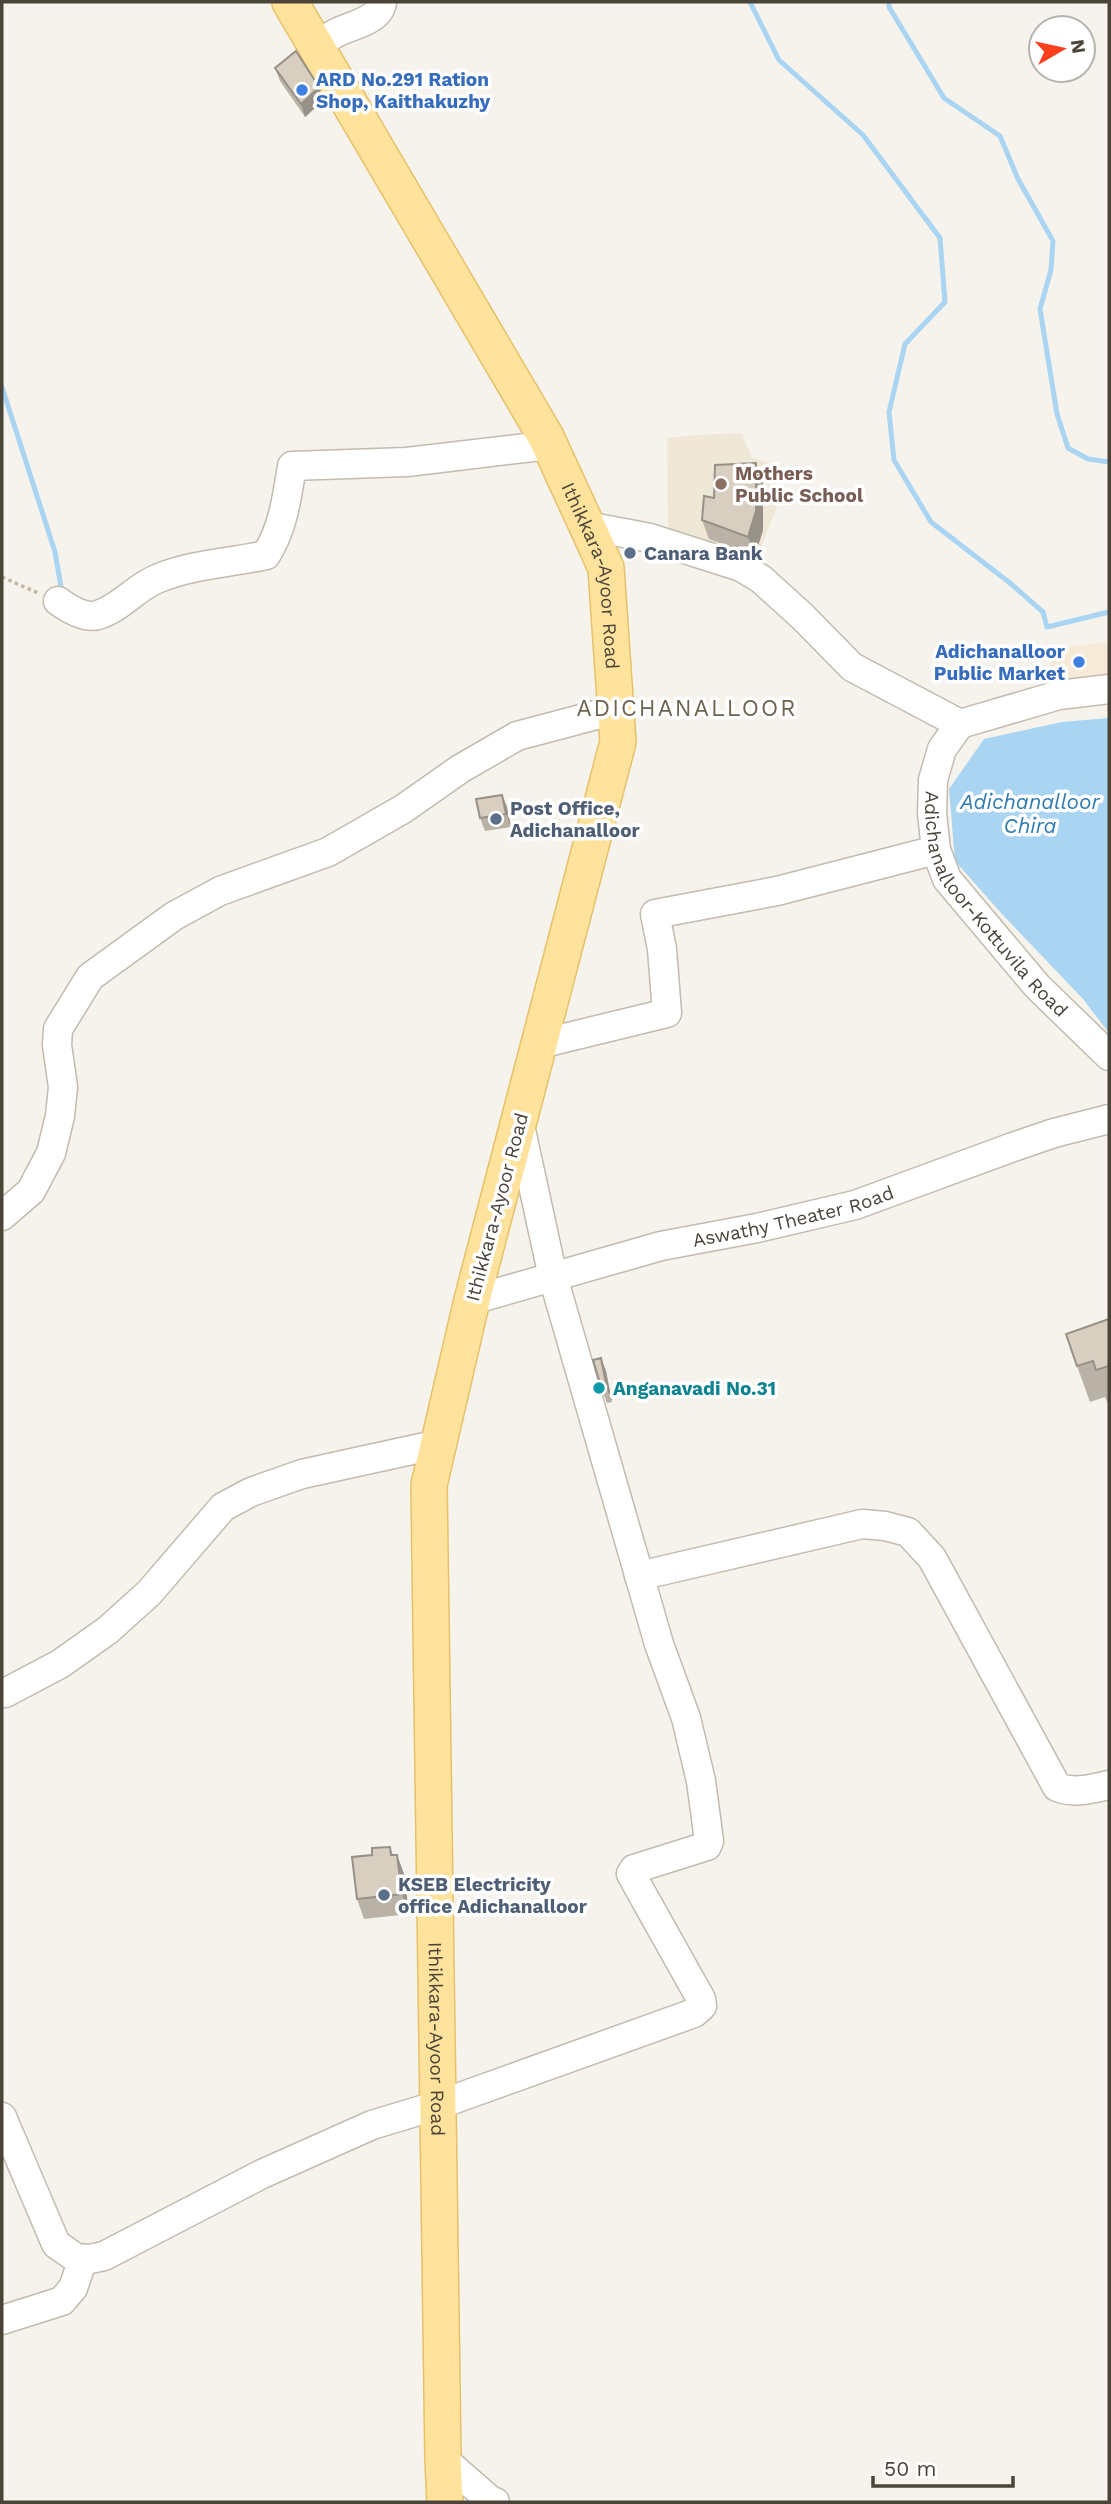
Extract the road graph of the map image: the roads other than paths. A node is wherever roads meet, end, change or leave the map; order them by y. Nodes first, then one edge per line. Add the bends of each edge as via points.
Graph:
1 (290, 2) edge
2 (382, 2) edge
3 (316, 46) junction
4 (550, 445) junction
5 (587, 526) junction
6 (58, 601) road end
7 (1109, 689) edge
8 (615, 709) junction
9 (960, 724) junction
10 (936, 850) junction
11 (540, 1044) junction
12 (1109, 1056) edge
13 (1109, 1119) edge
14 (519, 1121) junction
15 (2, 1216) edge
16 (553, 1277) junction
17 (472, 1300) junction
18 (439, 1444) junction
19 (639, 1576) junction
20 (5, 1693) dead end
21 (1109, 1785) edge
22 (438, 2105) junction
23 (2, 2117) edge
24 (83, 2259) junction
25 (2, 2320) edge
26 (443, 2459) junction
27 (445, 2502) edge
28 (495, 2502) edge

1 - 3 main road, Ithikkara-Ayoor Road
2 - 3 street via 371,18
3 - 4 main road, Ithikkara-Ayoor Road
4 - 5 main road, Ithikkara-Ayoor Road
4 - 6 street via 407,462 292,466 286,505 266,555 157,578 96,616 72,611
5 - 8 main road, Ithikkara-Ayoor Road via 606,568
5 - 9 street via 650,538 741,567 761,579 852,667
7 - 9 street via 1059,695
8 - 11 main road, Ithikkara-Ayoor Road via 618,742
8 - 15 street via 517,736 328,852 220,891 174,916 90,977 58,1029 63,1087 51,1153 30,1191
9 - 10 street, Adichanalloor-Kottuvila Road via 942,749 933,780
10 - 11 street via 777,891 655,914 667,1013
10 - 12 street, Adichanalloor-Kottuvila Road via 960,897 1037,986
11 - 14 main road, Ithikkara-Ayoor Road
13 - 16 street, Aswathy Theater Road via 1023,1143 855,1205 661,1246
14 - 16 street
14 - 17 main road, Ithikkara-Ayoor Road
16 - 17 street, Aswathy Theater Road
16 - 19 street
17 - 18 main road, Ithikkara-Ayoor Road
18 - 20 street via 302,1474 223,1507 149,1593 108,1630 60,1664
18 - 22 main road, Ithikkara-Ayoor Road via 429,1485
19 - 21 street via 862,1524 908,1532 932,1558 1057,1787 1079,1791
19 - 22 street via 686,1718 709,1840 706,1846 634,1868 631,1874 702,2006 694,2013
22 - 24 street via 372,2125 262,2174 104,2256
22 - 26 main road, Ithikkara-Ayoor Road
23 - 24 street via 57,2244
24 - 25 street via 73,2288 62,2301
26 - 27 main road, Ithikkara-Ayoor Road
26 - 28 street

